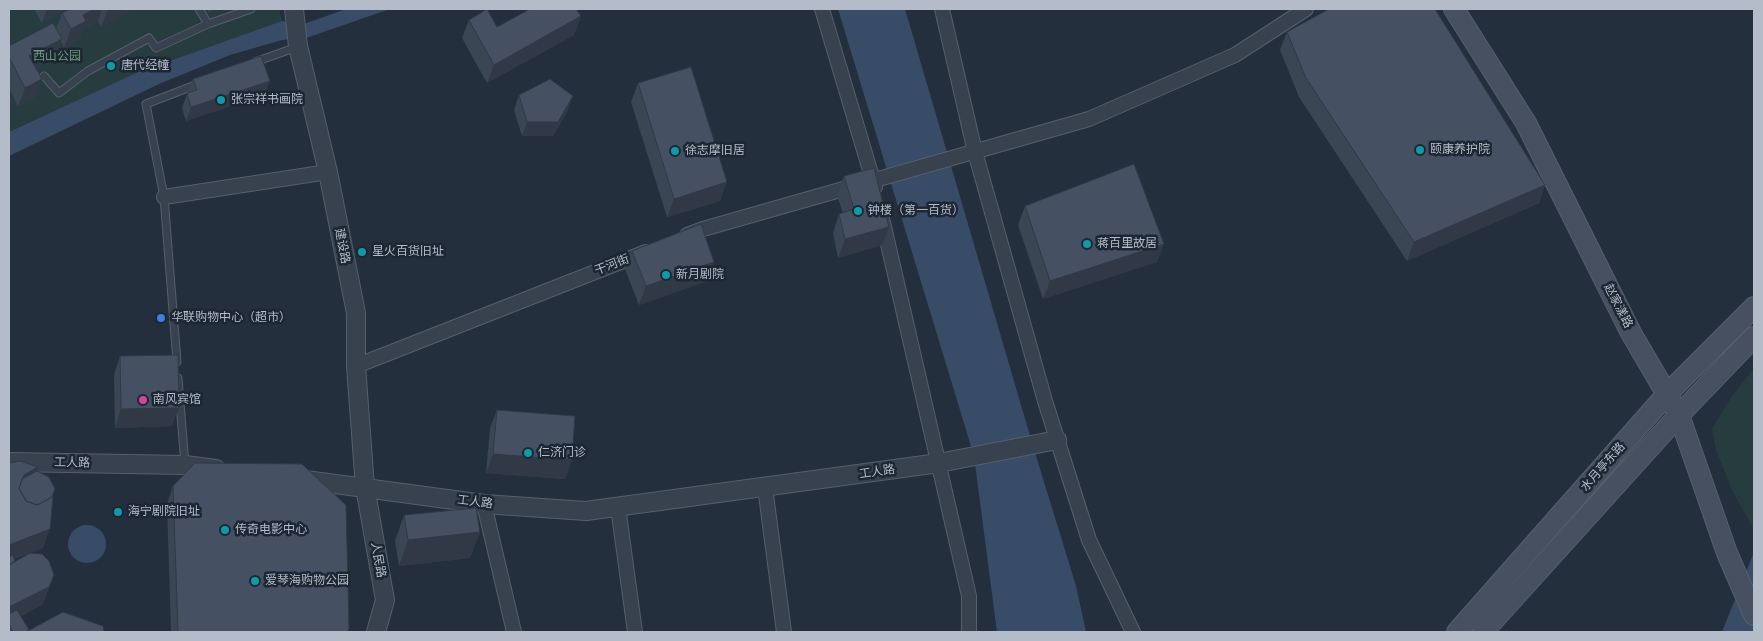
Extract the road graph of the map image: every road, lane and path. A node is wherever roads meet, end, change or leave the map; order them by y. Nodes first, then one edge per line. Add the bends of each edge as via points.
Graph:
1 (199, 9) edge
2 (252, 9) edge
3 (294, 9) edge
4 (822, 9) edge
5 (942, 9) edge
6 (1306, 9) edge
7 (1454, 9) edge
8 (208, 24) junction
9 (298, 46) junction
10 (244, 67) edge
11 (44, 76) dead end
12 (209, 80) edge
13 (970, 153) junction
14 (328, 172) junction
15 (874, 181) junction
16 (164, 197) junction
17 (676, 240) edge
18 (658, 247) edge
19 (1754, 307) edge
20 (1754, 337) edge
21 (356, 366) junction
22 (1667, 394) junction
23 (1679, 415) junction
24 (1051, 441) junction
25 (9, 462) edge
26 (944, 462) junction
27 (185, 465) junction
28 (234, 471) edge
29 (282, 477) edge
30 (365, 487) junction
31 (765, 487) junction
32 (484, 504) junction
33 (618, 507) junction
34 (1754, 615) edge
35 (376, 632) edge
36 (514, 632) edge
37 (635, 632) edge
38 (784, 632) edge
39 (969, 632) edge
40 (1133, 632) edge
41 (1456, 632) edge
42 (1483, 632) edge

1 - 8 lane
2 - 8 lane
3 - 9 street, 建设路
4 - 15 street
5 - 13 street
6 - 13 street via 1235,55 1089,119
7 - 22 main road, 赵家漾路 via 1526,123 1631,333
8 - 11 lane via 156,48 149,38 88,71 59,93
9 - 10 lane
9 - 14 street, 建设路
12 - 16 lane via 146,104
13 - 15 street
13 - 24 street via 1044,401
14 - 16 street
14 - 21 street, 建设路 via 356,313
15 - 17 street via 703,229
15 - 26 street
16 - 27 lane
18 - 21 street, 干河街
19 - 22 main road, 水月亭东路
20 - 23 main road, 水月亭东路
21 - 30 street, 建设路
22 - 23 main road, 赵家漾路
22 - 41 main road, 水月亭东路
23 - 34 main road, 赵家漾路 via 1727,553
23 - 42 main road, 水月亭东路
24 - 26 street, 工人路
24 - 40 street via 1089,540
25 - 27 street, 工人路
26 - 31 street, 工人路
26 - 39 street via 969,596
27 - 28 street, 工人路
29 - 30 street, 工人路
30 - 32 street, 工人路
30 - 35 street, 人民路 via 385,600
31 - 33 street, 工人路
31 - 38 street
32 - 33 street, 工人路 via 586,511
32 - 36 street
33 - 37 street

